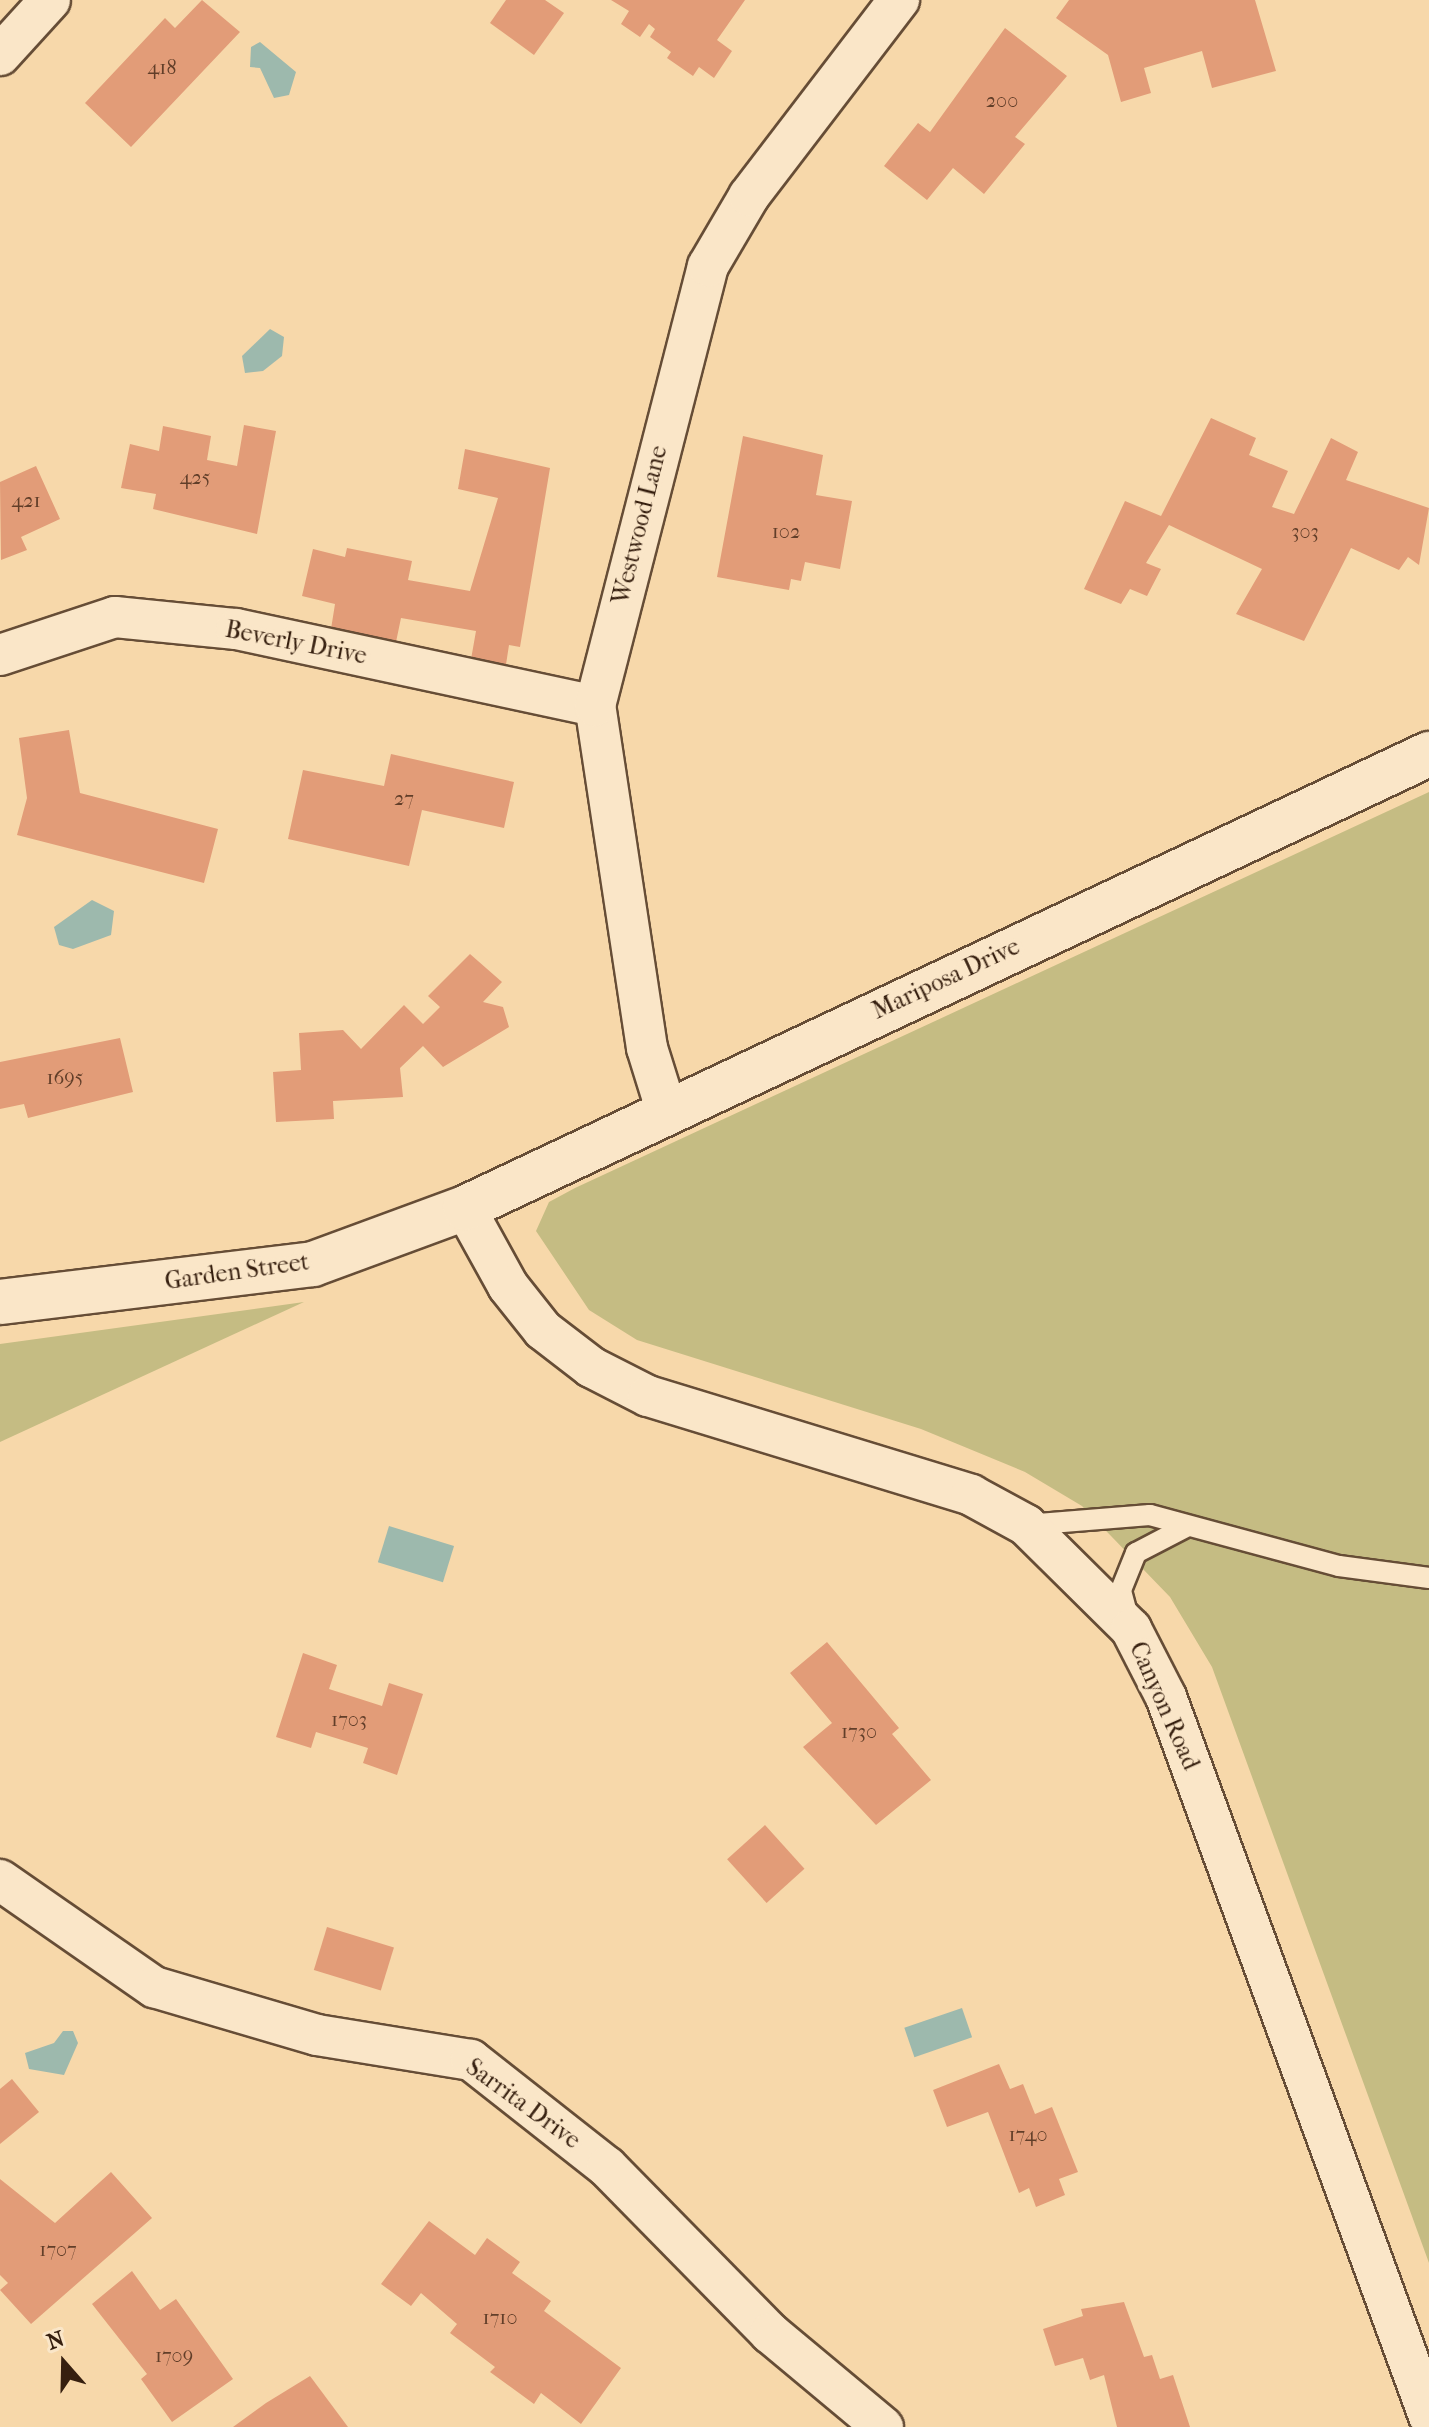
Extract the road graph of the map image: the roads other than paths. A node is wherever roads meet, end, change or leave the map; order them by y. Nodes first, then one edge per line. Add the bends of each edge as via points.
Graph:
1 (50, 0) edge
2 (899, 0) edge
3 (0, 55) edge
4 (0, 655) edge
5 (595, 706) junction
6 (1429, 754) edge
7 (666, 1109) junction
8 (465, 1208) junction
9 (0, 1302) edge
10 (1026, 1525) junction
11 (1186, 1527) junction
12 (1429, 1578) edge
13 (1131, 1629) junction
14 (0, 1880) edge
15 (1429, 2416) edge
16 (883, 2427) edge

1 - 3 street
2 - 5 street, Westwood Lane via 749,196 708,266
4 - 5 street, Beverly Drive via 115,617 236,629
5 - 7 street, Westwood Lane via 647,1048
6 - 7 street, Mariposa Drive
7 - 8 street, Mariposa Drive
8 - 9 street, Garden Street via 313,1264
8 - 10 street, Canyon Road via 517,1297 543,1330 591,1367 688,1410 917,1473
10 - 11 lane via 1126,1514
10 - 13 street, Canyon Road
11 - 12 lane via 1339,1566
11 - 13 lane via 1136,1553 1121,1590
13 - 15 street, Canyon Road via 1171,1711
14 - 16 street, Sarrita Drive via 154,1987 317,2035 471,2060 607,2167 770,2333

